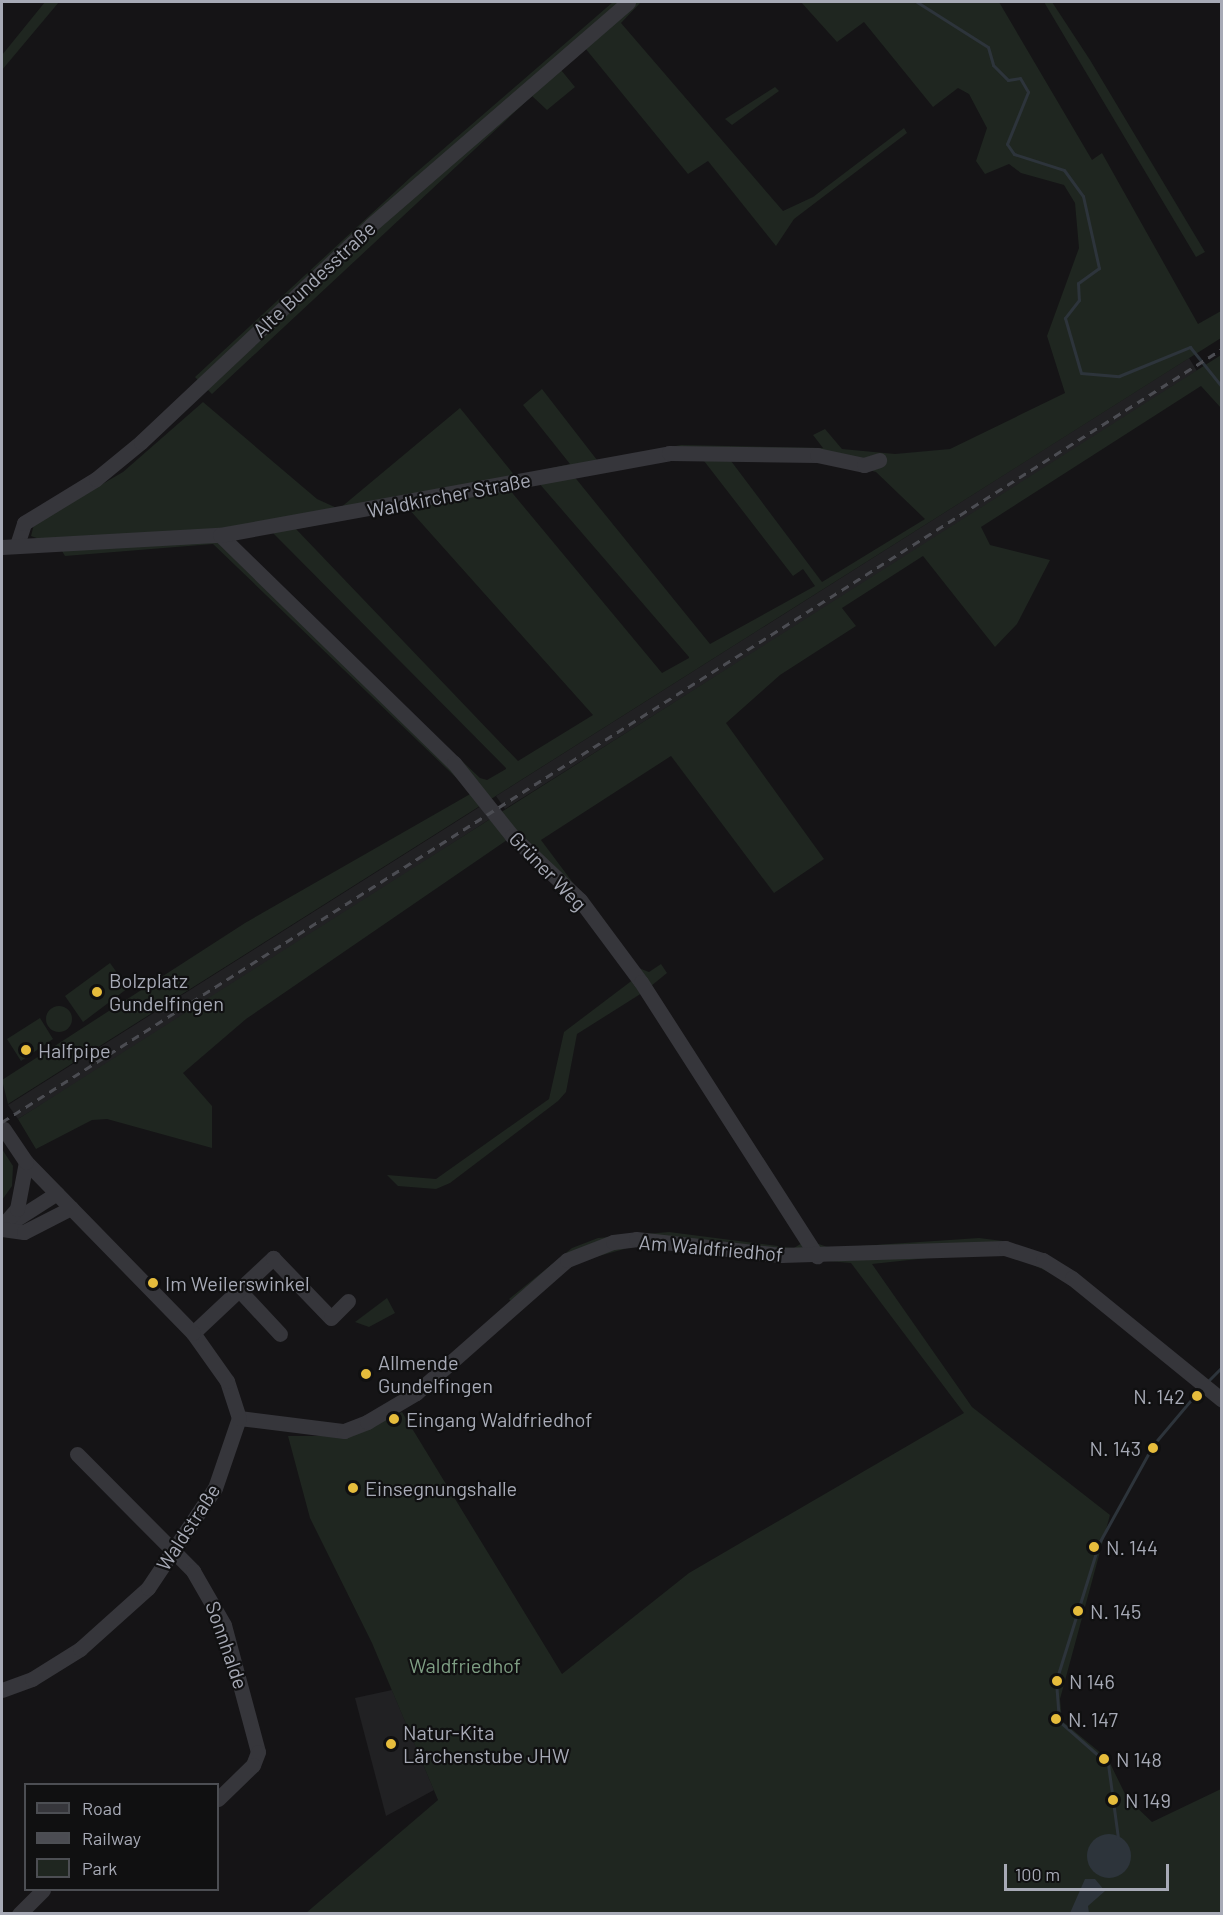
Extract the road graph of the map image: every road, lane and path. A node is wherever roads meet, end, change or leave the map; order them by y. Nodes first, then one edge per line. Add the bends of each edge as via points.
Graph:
1 (628, 2) edge
2 (879, 460) dead end
3 (220, 535) junction
4 (17, 545) junction
5 (2, 547) edge
6 (4, 1129) dead end
7 (23, 1157) junction
8 (57, 1193) junction
9 (72, 1208) junction
10 (2, 1228) edge
11 (817, 1256) junction
12 (239, 1290) junction
13 (348, 1301) dead end
14 (193, 1333) junction
15 (280, 1334) dead end
16 (1221, 1400) edge
17 (239, 1418) junction
18 (77, 1454) dead end
19 (172, 1555) junction
20 (2, 1690) edge
21 (219, 1798) edge
22 (42, 1891) edge
23 (19, 1914) edge

1 - 4 street, Alte Bundesstraße via 371,225 141,442 96,479 24,523
2 - 3 street, Waldkircher Straße via 864,465 817,454 669,453
3 - 4 street, Waldkircher Straße
3 - 11 street, Grüner Weg via 454,763 512,836 580,900 641,982
4 - 5 street
6 - 7 street
7 - 8 street
7 - 10 street via 17,1209
8 - 9 street
8 - 10 street
9 - 10 street via 24,1232
9 - 14 street
11 - 16 street, Am Waldfriedhof via 961,1246 1005,1248 1043,1260
11 - 17 street, Am Waldfriedhof via 658,1239 613,1242 573,1257 546,1275 388,1412 344,1431
12 - 13 street via 273,1257 331,1318
12 - 14 street
12 - 15 street
14 - 17 street via 227,1381
17 - 19 street, Waldstraße via 215,1488
18 - 19 street, Sonnhalde
19 - 20 street, Waldstraße via 148,1588 107,1628 44,1672
19 - 21 street, Sonnhalde via 212,1596 257,1738 255,1761
22 - 23 street

